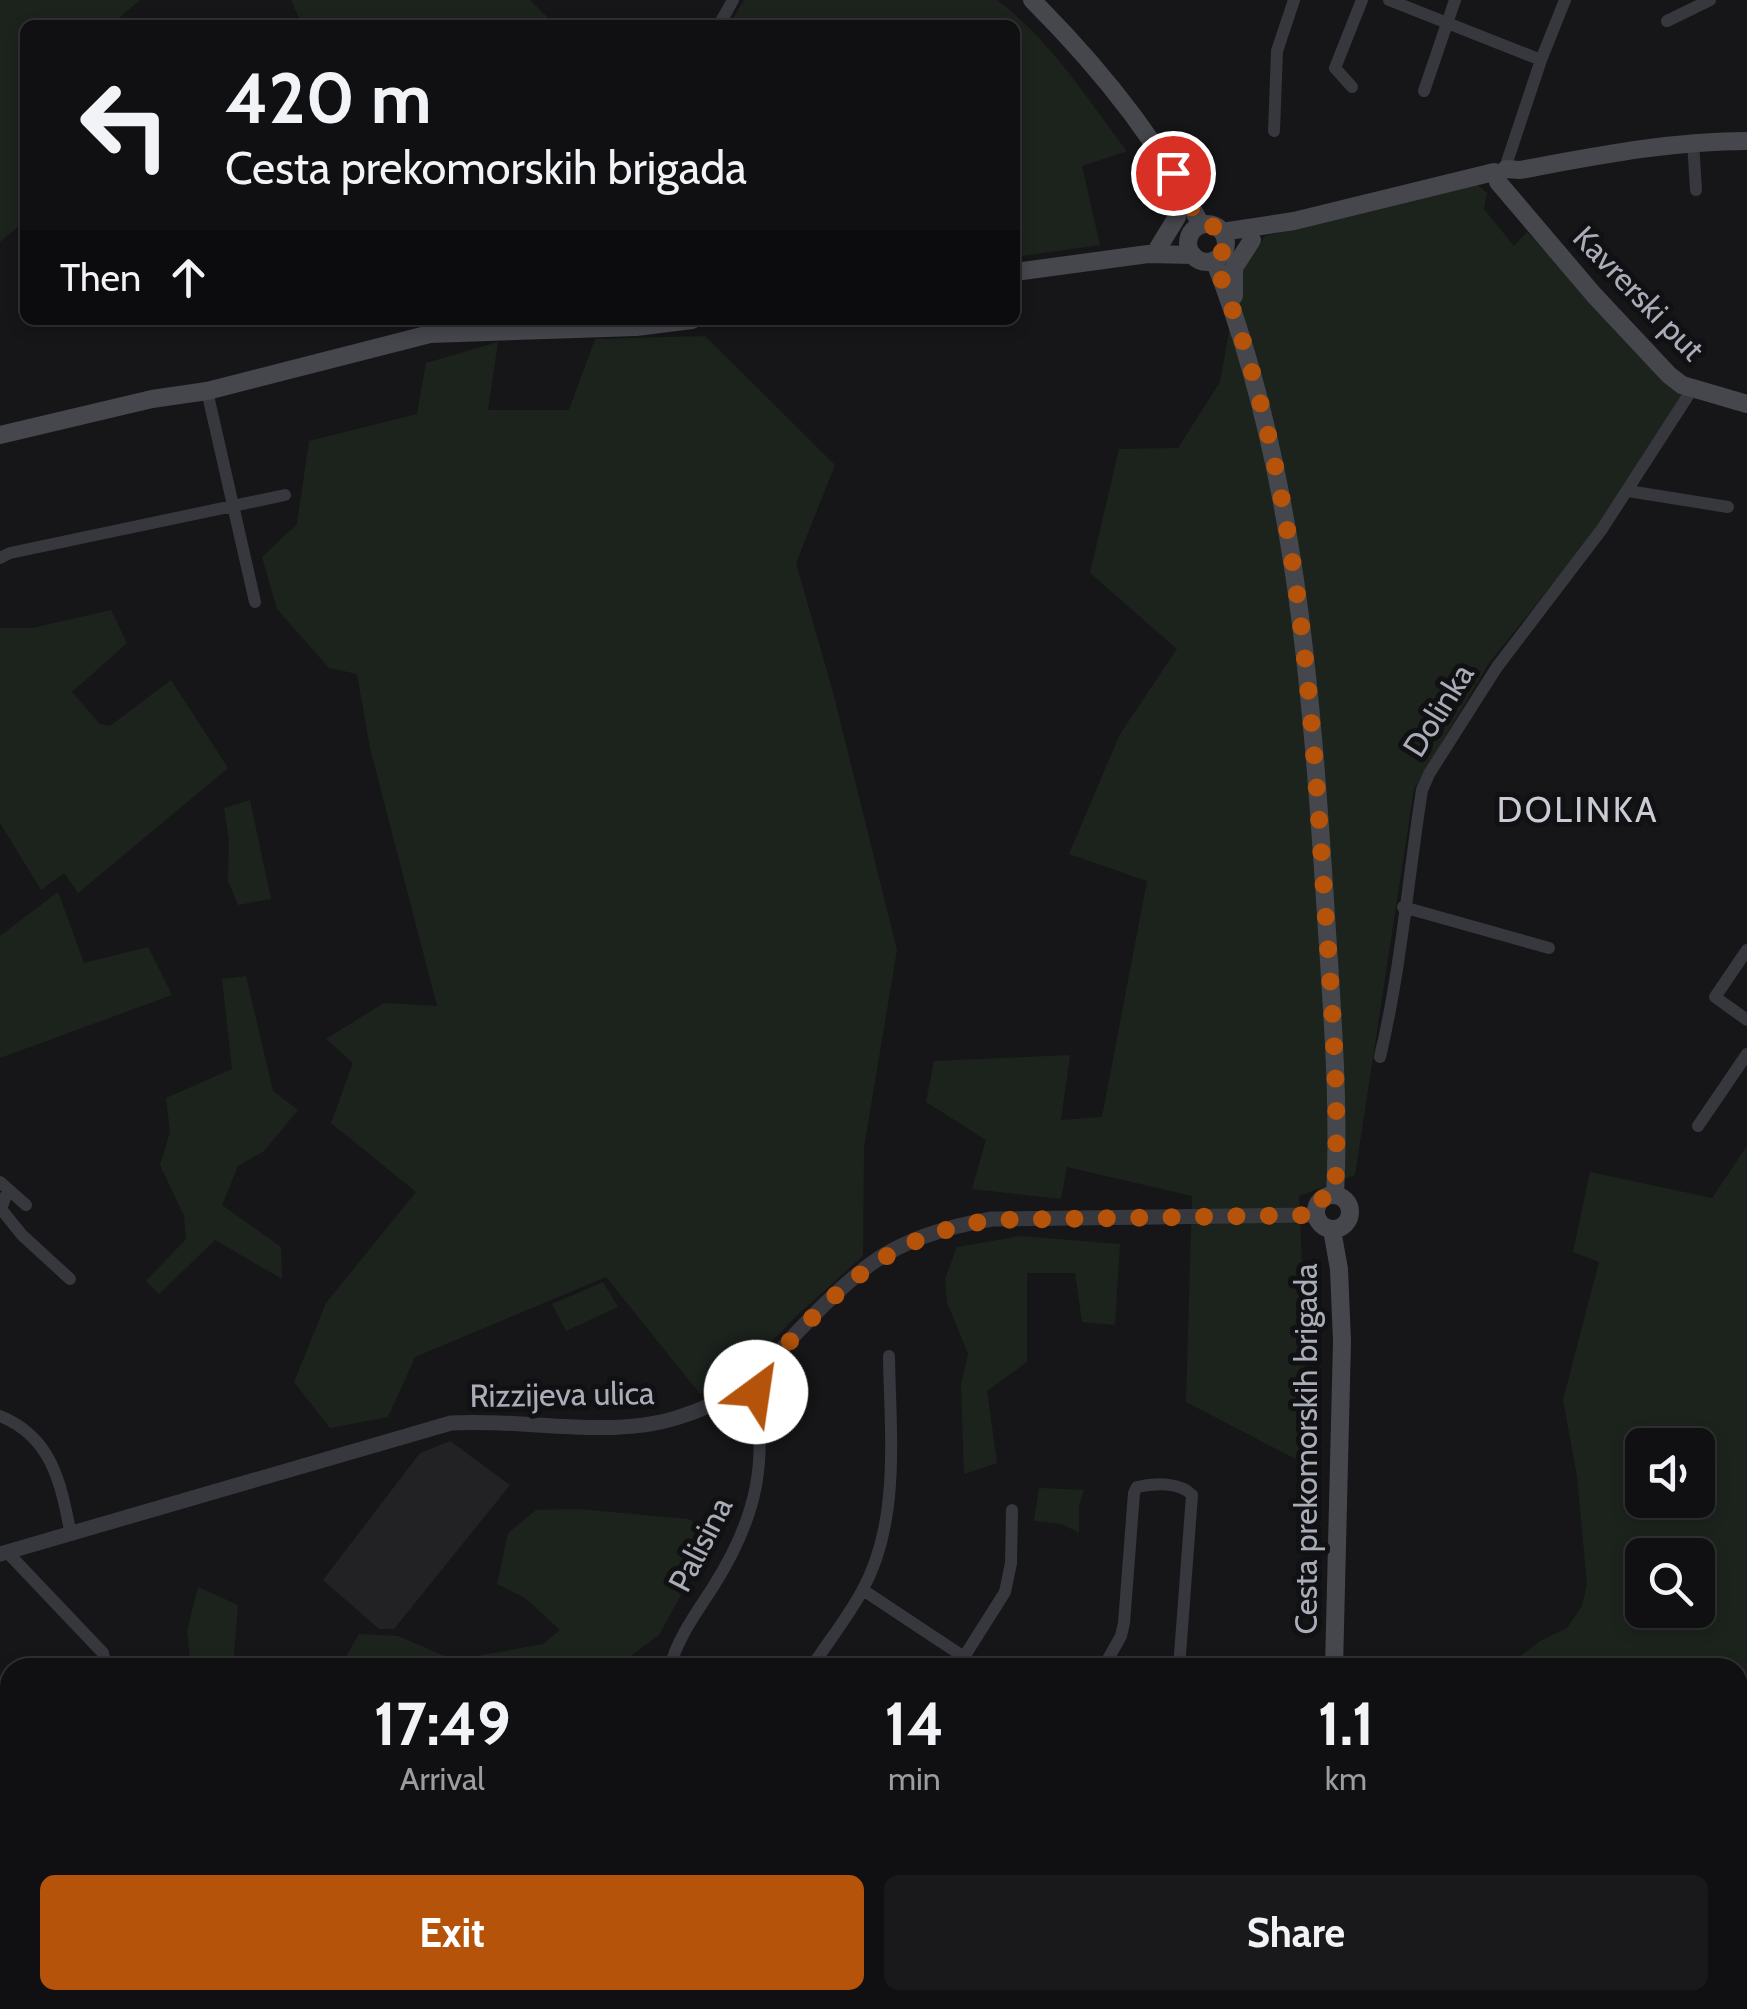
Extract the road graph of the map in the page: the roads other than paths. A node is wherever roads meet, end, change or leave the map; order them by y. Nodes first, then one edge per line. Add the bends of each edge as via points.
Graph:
1 (1032, 0) edge
2 (1294, 0) edge
3 (1362, 0) edge
4 (1389, 0) edge
5 (1455, 0) edge
6 (1565, 0) edge
7 (1710, 0) edge
8 (1666, 21) dead end
9 (1446, 23) junction
10 (1540, 60) junction
11 (1352, 87) dead end
12 (1424, 92) dead end
13 (1274, 131) dead end
14 (1747, 141) edge
15 (1693, 142) junction
16 (1174, 174) junction
17 (1503, 174) junction
18 (1696, 190) dead end
19 (1294, 221) junction
20 (1194, 239) junction
21 (1252, 240) junction
22 (1220, 247) junction
23 (1153, 251) junction
24 (1020, 271) edge
25 (1235, 312) junction
26 (564, 325) edge
27 (531, 326) edge
28 (1693, 388) junction
29 (207, 391) junction
30 (1747, 404) edge
31 (0, 435) edge
32 (1628, 490) junction
33 (284, 494) dead end
34 (232, 507) junction
35 (1728, 508) dead end
36 (0, 558) edge
37 (255, 602) dead end
38 (1403, 907) junction
39 (1548, 948) dead end
40 (1747, 950) edge
41 (1747, 1020) edge
42 (1747, 1054) edge
43 (1380, 1057) dead end
44 (1698, 1126) dead end
45 (4, 1186) edge
46 (1335, 1195) junction
47 (26, 1204) dead end
48 (1316, 1215) junction
49 (1332, 1230) junction
50 (70, 1279) dead end
51 (890, 1356) dead end
52 (754, 1380) junction
53 (0, 1416) edge
54 (1012, 1510) dead end
55 (71, 1535) junction
56 (4, 1553) edge
57 (863, 1590) junction
58 (104, 1658) edge
59 (673, 1658) edge
60 (818, 1658) edge
61 (955, 1658) edge
62 (963, 1658) edge
63 (1109, 1658) edge
64 (1179, 1658) edge
65 (1334, 1658) edge

1 - 16 main road via 1105,78
2 - 13 street via 1276,51
3 - 11 street via 1336,68
4 - 9 street
5 - 9 street
6 - 10 street
7 - 8 street
9 - 10 street
9 - 12 street
10 - 17 street
14 - 15 main road
15 - 17 main road
15 - 18 street
16 - 20 main road
16 - 23 main road via 1177,217
17 - 19 main road
17 - 28 main road, Kavrerski put via 1594,295 1669,375
19 - 21 main road
19 - 22 main road
20 - 22 main road via 1203,261
20 - 22 main road via 1210,224
20 - 23 main road
21 - 22 main road
21 - 25 main road via 1234,268
22 - 25 main road
23 - 24 main road
25 - 46 main road via 1289,534 1320,832
26 - 27 main road
27 - 29 main road via 430,334
28 - 30 main road, Kavrerski put
28 - 32 street, Dolinka
29 - 31 main road
29 - 34 street
32 - 35 street
32 - 38 street, Dolinka via 1497,667 1429,774
33 - 34 street
34 - 36 street
34 - 37 street
38 - 39 street
38 - 43 street, Dolinka via 1395,994
40 - 41 street via 1715,996
42 - 44 street
45 - 47 street
45 - 50 street via 1,1208
46 - 48 main road via 1322,1199
46 - 49 main road via 1347,1201 1351,1214 1345,1226
48 - 49 main road
48 - 52 street, Rizzijeva ulica via 960,1224 870,1264
49 - 65 main road, Cesta prekomorskih brigada via 1342,1341
51 - 57 street via 888,1510
52 - 55 street, Rizzijeva ulica via 657,1424 452,1423
52 - 59 street, Palisina via 762,1454 751,1511
53 - 55 street via 41,1443 59,1477
54 - 62 street via 1008,1581
55 - 56 street, Rizzijeva ulica
56 - 58 street
57 - 60 street
57 - 61 street
63 - 64 street via 1124,1623 1138,1487 1178,1486 1192,1495

